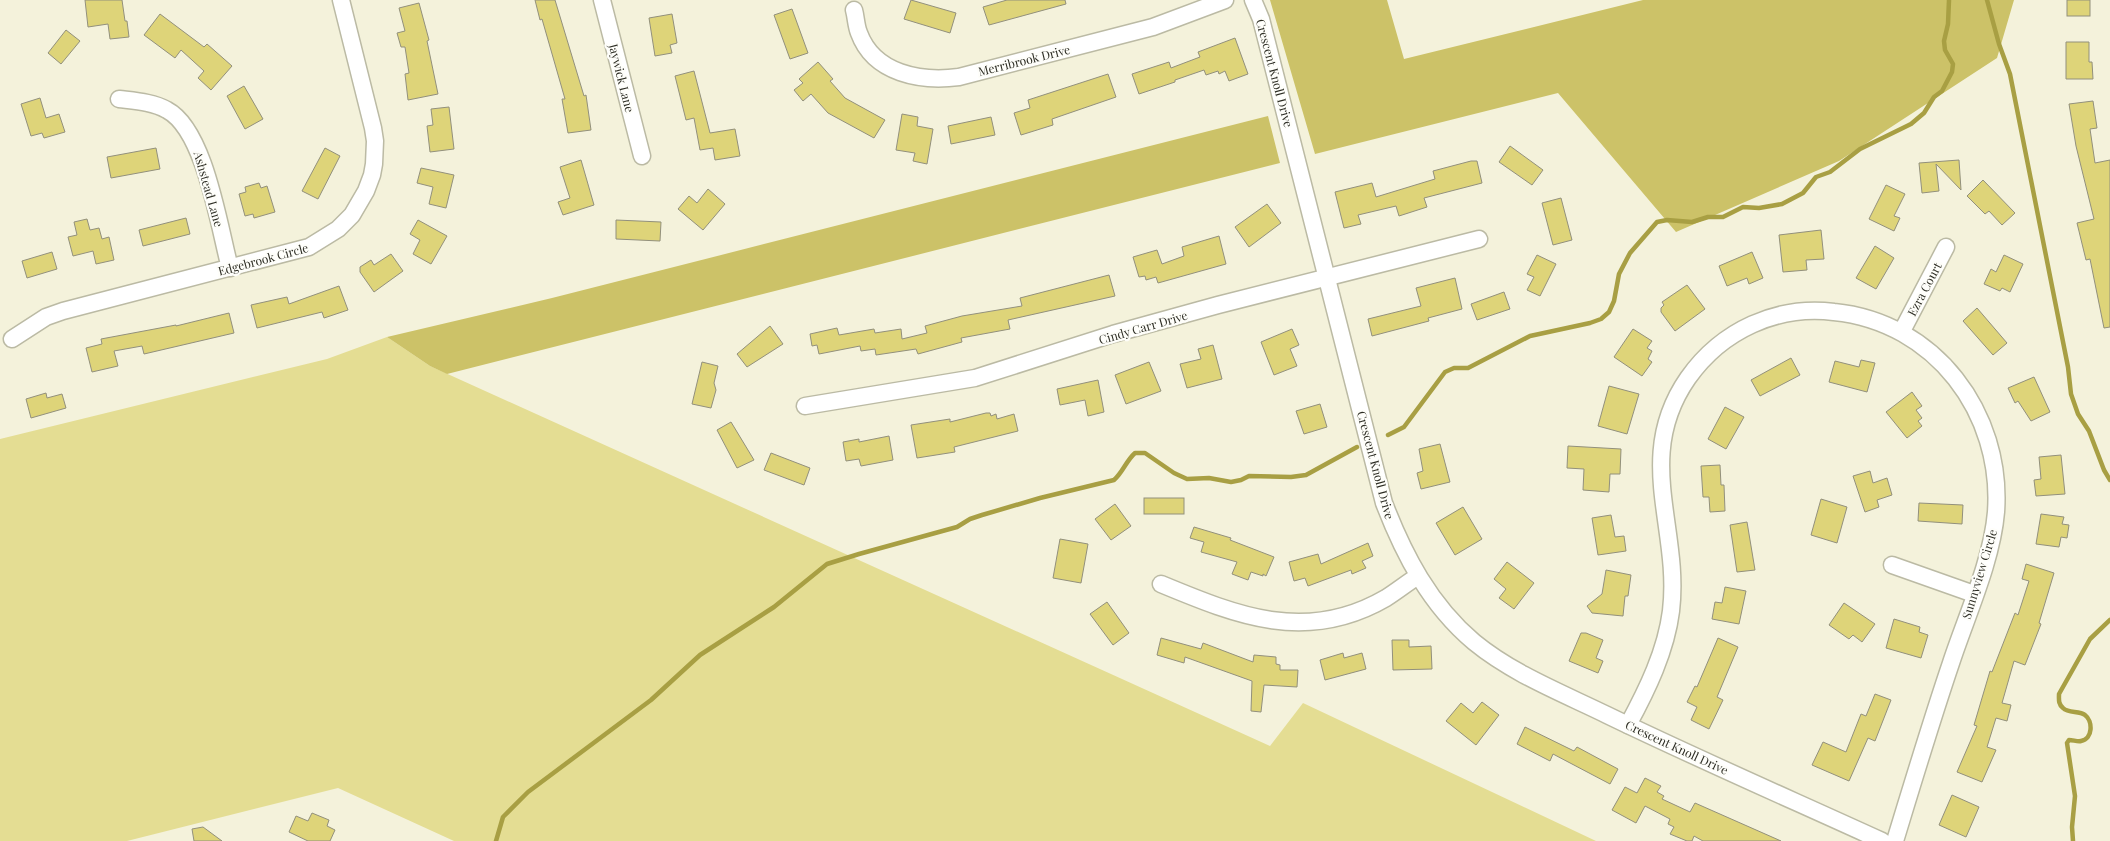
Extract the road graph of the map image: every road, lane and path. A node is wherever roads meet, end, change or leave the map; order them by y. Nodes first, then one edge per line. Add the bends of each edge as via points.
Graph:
1 (341, 0) edge
2 (602, 0) edge
3 (1225, 0) edge
4 (1253, 0) edge
5 (854, 10) dead end
6 (119, 99) dead end
7 (642, 156) dead end
8 (1479, 239) dead end
9 (1946, 246) dead end
10 (230, 268) junction
11 (1328, 277) junction
12 (1902, 331) junction
13 (12, 338) dead end
14 (805, 406) dead end
15 (1892, 565) dead end
16 (1418, 576) junction
17 (1161, 584) dead end
18 (1974, 594) junction
19 (1628, 725) junction
20 (1882, 841) edge
21 (1895, 841) edge

1 - 10 street, Edgebrook Circle via 374,141 372,175 366,191 352,215 320,242
2 - 7 street, Jaywick Lane
3 - 5 street, Merribrook Drive via 1153,27 939,80 904,75 876,58 859,33
4 - 11 street, Crescent Knoll Drive via 1261,19
6 - 10 street, Ashstead Lane via 153,104 168,110 192,136 205,169
8 - 11 street, Cindy Carr Drive
9 - 12 street, Ezra Court
10 - 13 street, Edgebrook Circle via 63,311 46,317
11 - 14 street, Cindy Carr Drive via 1113,334 975,378
11 - 16 street, Crescent Knoll Drive via 1384,504
12 - 18 street, Sunnyview Circle via 1930,352 1959,383 1972,402 1991,451 1996,515
12 - 19 street, Sunnyview Circle via 1880,321 1843,312 1804,311 1774,316 1756,322 1722,343 1687,379 1671,410 1662,449 1662,498 1672,573 1671,611 1663,646 1647,690
15 - 18 street
16 - 17 street via 1367,607 1310,622 1264,620 1234,613
16 - 19 street, Crescent Knoll Drive via 1456,624 1493,656
18 - 21 street, Sunnyview Circle
19 - 20 street, Crescent Knoll Drive

